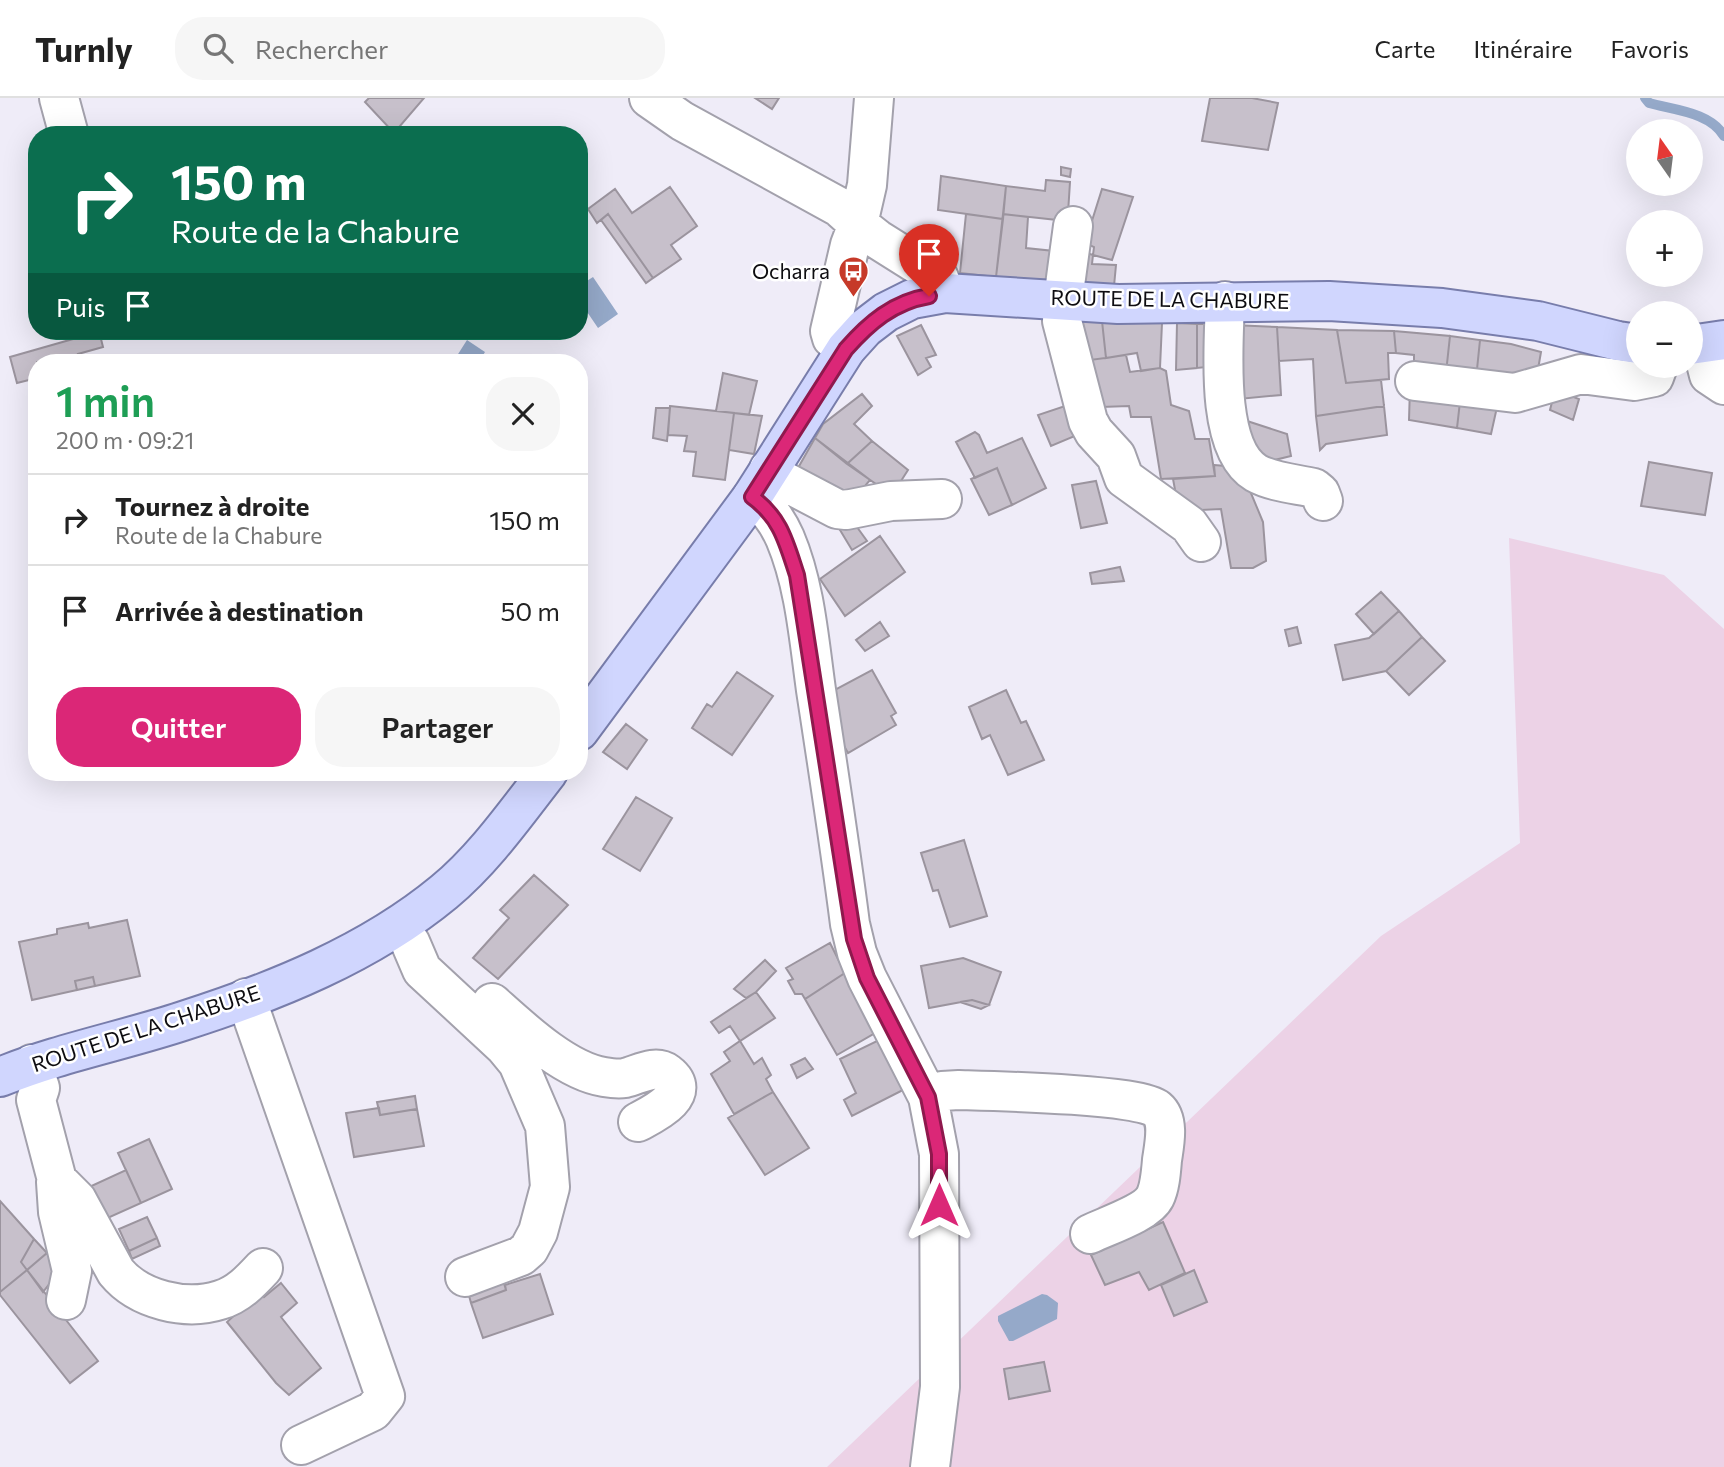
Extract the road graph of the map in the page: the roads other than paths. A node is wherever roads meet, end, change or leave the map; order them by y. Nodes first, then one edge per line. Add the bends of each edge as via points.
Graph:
1 (59, 98) edge
2 (649, 98) edge
3 (874, 98) edge
4 (67, 126) edge
5 (858, 224) junction
6 (1073, 226) dead end
7 (945, 293) junction
8 (1063, 300) junction
9 (1225, 301) junction
10 (1626, 342) edge
11 (1705, 343) edge
12 (846, 349) junction
13 (1651, 378) edge
14 (1415, 381) dead end
15 (1724, 386) edge
16 (761, 483) junction
17 (942, 499) dead end
18 (1323, 501) dead end
19 (1200, 542) dead end
20 (588, 719) edge
21 (541, 781) edge
22 (405, 933) junction
23 (246, 998) junction
24 (16, 1071) edge
25 (928, 1097) junction
26 (638, 1122) dead end
27 (57, 1180) junction
28 (1090, 1234) dead end
29 (263, 1268) dead end
30 (465, 1277) dead end
31 (66, 1300) dead end
32 (301, 1445) dead end
33 (930, 1467) edge

1 - 4 street
2 - 5 street via 682,121 839,207
3 - 5 street via 867,185
5 - 7 street via 939,278
5 - 12 street via 830,331
6 - 8 street
7 - 8 main road, ROUTE DE LA CHABURE
7 - 12 main road, ROUTE DE LA CHABURE via 912,299 886,312
8 - 9 main road, ROUTE DE LA CHABURE via 1118,304
8 - 19 street via 1062,321 1094,432 1116,456 1124,478 1189,525
9 - 10 main road, ROUTE DE LA CHABURE via 1442,308 1538,321
9 - 18 street via 1224,394 1239,454 1256,473 1314,488
11 - 15 street via 1709,374
12 - 16 main road, ROUTE DE LA CHABURE
13 - 14 street via 1581,374 1515,393
16 - 17 street via 780,478 846,510 907,499
16 - 20 main road, ROUTE DE LA CHABURE
16 - 25 street via 766,507 786,539 797,575 857,953
21 - 22 main road, ROUTE DE LA CHABURE via 480,856
22 - 23 main road, ROUTE DE LA CHABURE via 366,945
22 - 26 street via 437,951 536,1041 571,1064 602,1077 624,1078 657,1070 667,1073 676,1090 672,1099
22 - 30 street via 422,970 518,1063 545,1126 550,1187 529,1249
23 - 24 main road, ROUTE DE LA CHABURE
23 - 32 street via 385,1396 373,1411
24 - 27 street via 39,1082 36,1100
25 - 28 street via 960,1090 1089,1097 1146,1103 1159,1110 1164,1133 1155,1197 1148,1206
25 - 33 street via 939,1154 940,1387
27 - 29 street via 77,1200 123,1281 155,1299 201,1304 221,1300 242,1289
27 - 31 street via 58,1212 72,1271

